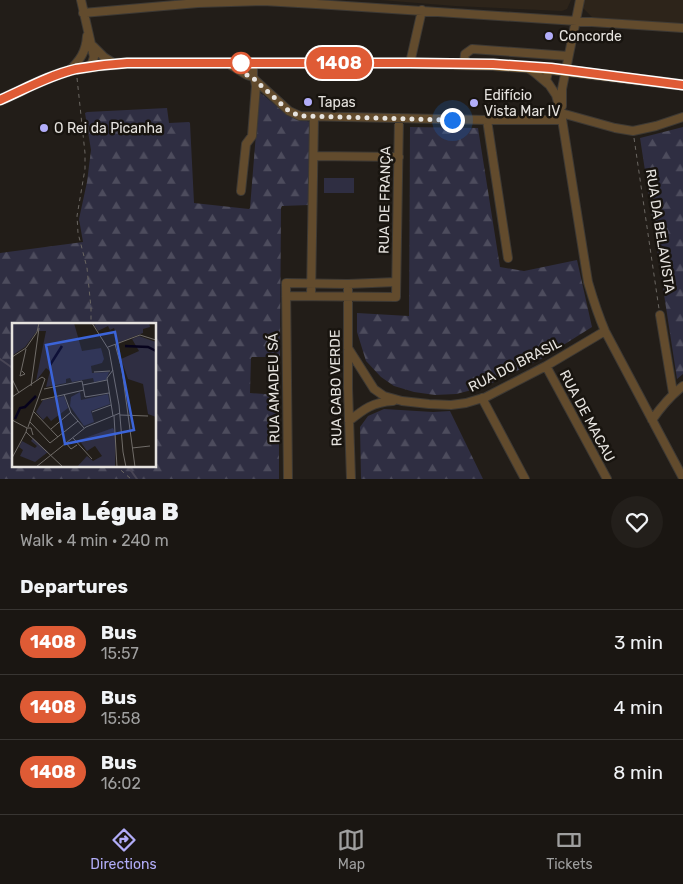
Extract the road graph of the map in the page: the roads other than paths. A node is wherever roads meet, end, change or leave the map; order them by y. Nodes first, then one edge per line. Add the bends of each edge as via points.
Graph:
1 (81, 0) edge
2 (580, 0) edge
3 (422, 10) junction
4 (83, 13) junction
5 (575, 20) junction
6 (683, 28) edge
7 (88, 46) junction
8 (568, 56) junction
9 (227, 63) junction
10 (250, 63) junction
11 (269, 63) junction
12 (410, 63) junction
13 (115, 64) junction
14 (464, 64) junction
15 (526, 67) junction
16 (551, 68) junction
17 (80, 69) junction
18 (566, 73) junction
19 (252, 77) junction
20 (548, 85) junction
21 (683, 85) edge
22 (0, 100) edge
23 (314, 117) junction
24 (561, 117) junction
25 (683, 117) edge
26 (399, 118) junction
27 (487, 120) junction
28 (314, 156) junction
29 (398, 157) junction
30 (241, 191) dead end
31 (508, 258) dead end
32 (396, 282) junction
33 (312, 283) junction
34 (348, 284) junction
35 (286, 296) junction
36 (312, 296) junction
37 (348, 296) junction
38 (660, 315) road end
39 (605, 331) junction
40 (348, 348) junction
41 (546, 366) junction
42 (683, 386) edge
43 (673, 393) junction
44 (482, 398) junction
45 (402, 401) junction
46 (652, 420) junction
47 (349, 421) junction
48 (682, 475) edge
49 (288, 479) edge
50 (351, 479) edge
51 (524, 479) edge
52 (606, 479) edge

1 - 4 street
2 - 5 street
3 - 4 street via 263,2 198,3
3 - 5 street
3 - 12 street
4 - 7 street
5 - 6 street
5 - 8 street
7 - 13 street
7 - 17 street via 79,61
7 - 17 street via 94,57 92,63
8 - 14 street via 472,49 465,54
8 - 18 street
9 - 10 main road
9 - 13 main road
9 - 19 street
10 - 11 main road
10 - 19 street
11 - 12 main road
11 - 19 street
12 - 14 main road
13 - 17 main road
14 - 15 main road
15 - 16 main road
15 - 20 street
16 - 18 main road
16 - 20 street via 546,76
17 - 22 main road
18 - 20 street via 559,87
18 - 21 main road
18 - 24 street
19 - 23 street via 289,111
19 - 30 street via 256,86 252,136 246,144
20 - 24 street via 556,96
23 - 26 street
23 - 28 street
24 - 25 street via 632,131
24 - 27 street
24 - 39 street via 588,282
26 - 27 street
26 - 29 street, RUA DE FRANÇA
27 - 31 street
28 - 29 street
28 - 33 street
29 - 32 street, RUA DE FRANÇA
32 - 34 street
32 - 37 street via 396,297
33 - 34 street
33 - 35 street via 286,283
33 - 36 street
34 - 37 street, RUA CABO VERDE
35 - 36 street
35 - 49 street, RUA AMADEU SÁ
36 - 37 street
37 - 40 street, RUA CABO VERDE
38 - 43 street, RUA DA BELAVISTA
39 - 41 street, RUA DO BRASIL
39 - 46 street
40 - 45 street, RUA DO BRASIL via 374,389
40 - 47 street, RUA CABO VERDE
41 - 44 street, RUA DO BRASIL
41 - 52 street, RUA DE MACAU
42 - 43 street
43 - 46 street
44 - 45 street, RUA DO BRASIL via 451,405
44 - 51 street
45 - 47 street, RUA DO BRASIL via 370,405
46 - 48 street
47 - 50 street, RUA CABO VERDE

